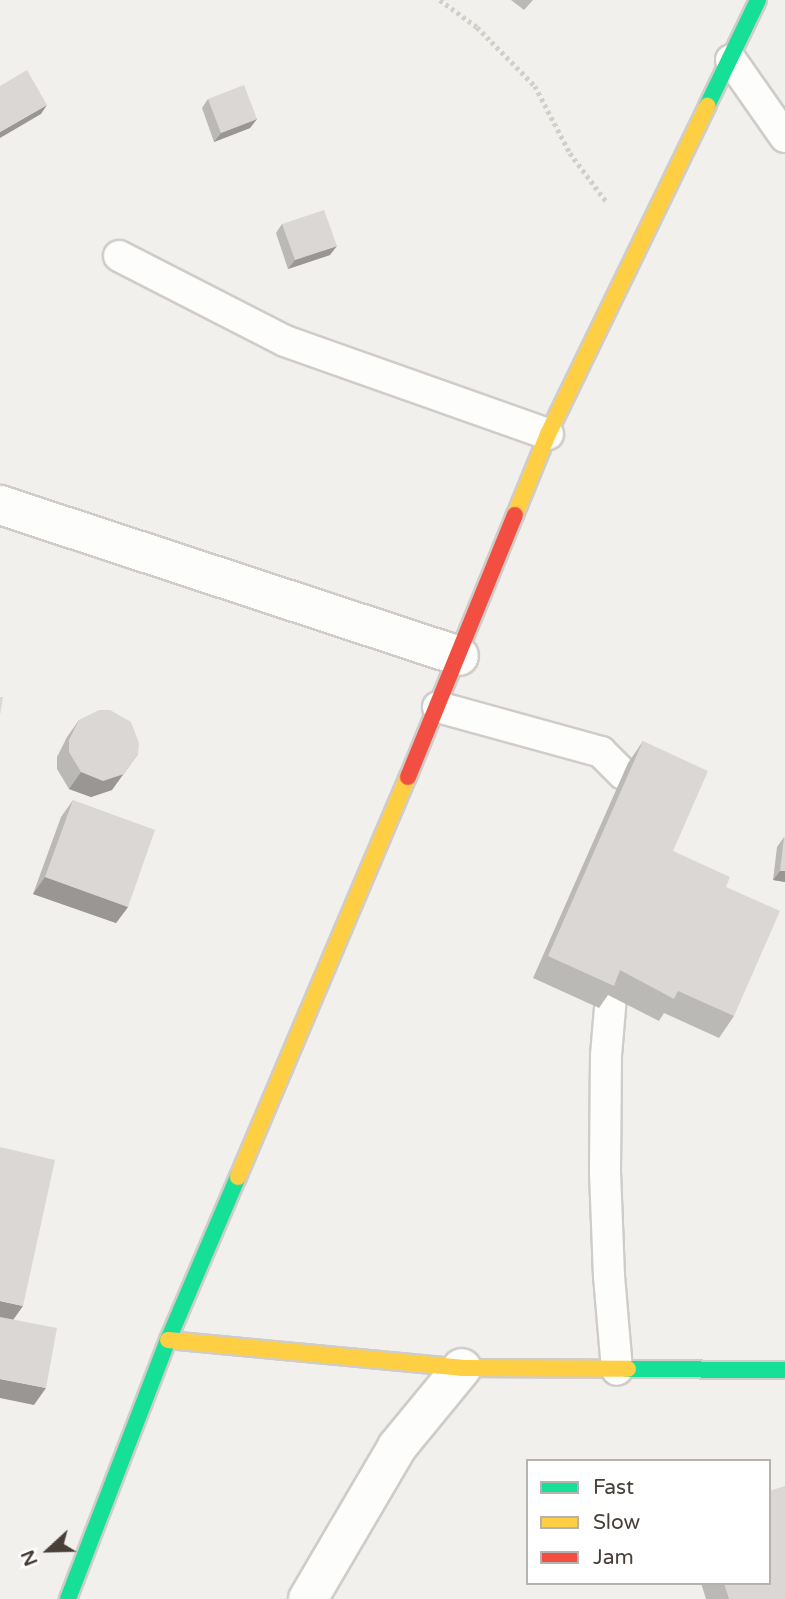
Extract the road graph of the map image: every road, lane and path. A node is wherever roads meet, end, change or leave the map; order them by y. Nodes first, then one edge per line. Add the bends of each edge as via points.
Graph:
1 (440, 0) edge
2 (758, 0) edge
3 (731, 60) junction
4 (785, 137) edge
5 (641, 246) junction
6 (119, 256) dead end
7 (548, 434) junction
8 (0, 505) edge
9 (458, 656) junction
10 (438, 707) junction
11 (623, 774) dead end
12 (611, 996) edge
13 (169, 1340) junction
14 (462, 1368) junction
15 (617, 1370) junction
16 (785, 1370) edge
17 (68, 1599) edge
18 (308, 1599) edge

1 - 5 path via 477,27 535,86 570,153
2 - 3 main road
3 - 4 lane
3 - 5 main road
5 - 7 main road
6 - 7 lane via 285,341
7 - 9 main road
8 - 9 street
9 - 10 main road
10 - 11 lane via 601,752
10 - 13 main road
12 - 15 lane via 605,1172
13 - 14 main road
13 - 17 main road
14 - 15 main road
14 - 18 street via 397,1447
15 - 16 main road

